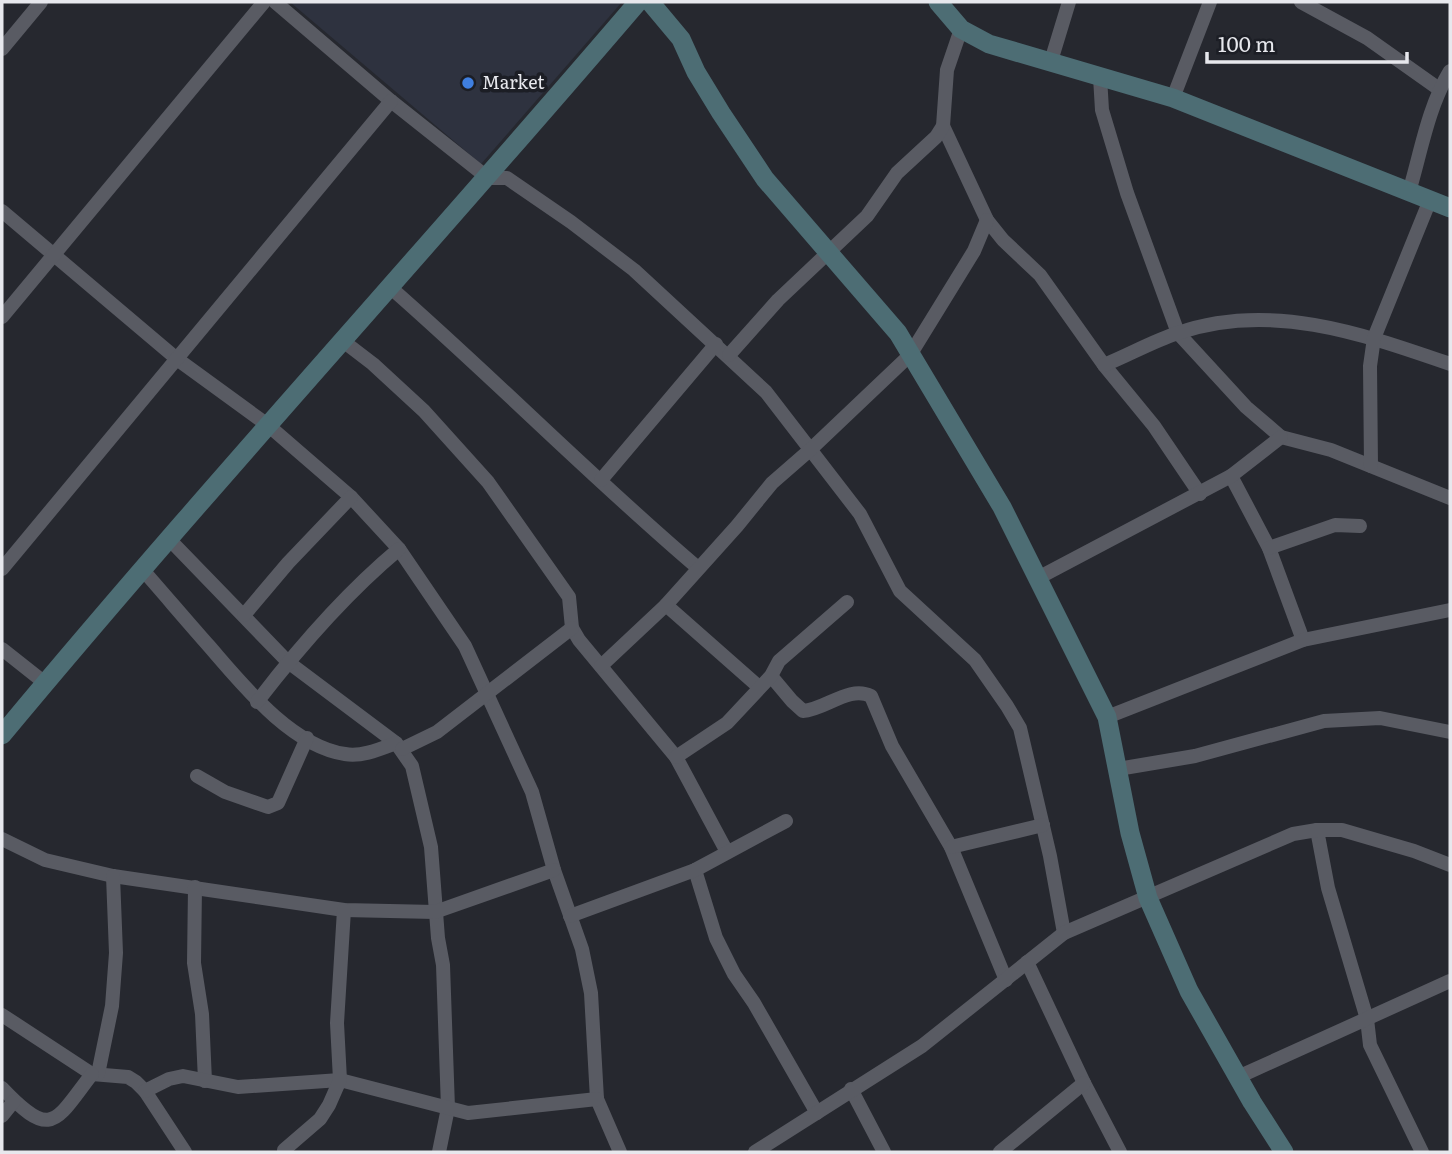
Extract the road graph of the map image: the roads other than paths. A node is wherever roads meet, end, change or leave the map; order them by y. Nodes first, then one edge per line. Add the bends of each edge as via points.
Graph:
1 (41, 2) edge
2 (264, 2) edge
3 (275, 2) edge
4 (638, 2) edge
5 (650, 2) edge
6 (1069, 2) edge
7 (1210, 2) edge
8 (1301, 2) edge
9 (946, 6) edge
10 (961, 29) junction
11 (2, 49) edge
12 (1051, 61) junction
13 (1450, 71) edge
14 (1100, 77) junction
15 (1439, 89) junction
16 (1173, 98) junction
17 (391, 102) junction
18 (943, 126) junction
19 (488, 178) junction
20 (1409, 192) junction
21 (1430, 200) junction
22 (1450, 208) edge
23 (2, 211) edge
24 (987, 220) junction
25 (828, 254) junction
26 (52, 255) junction
27 (391, 288) junction
28 (2, 317) edge
29 (1178, 333) junction
30 (1374, 338) junction
31 (343, 341) junction
32 (716, 344) junction
33 (729, 355) junction
34 (910, 355) junction
35 (177, 359) junction
36 (1450, 364) edge
37 (1104, 365) junction
38 (269, 426) junction
39 (1282, 438) junction
40 (811, 449) junction
41 (1371, 466) junction
42 (1231, 476) junction
43 (601, 480) junction
44 (1200, 494) junction
45 (351, 497) junction
46 (1450, 498) edge
47 (1360, 526) dead end
48 (168, 538) junction
49 (1269, 548) junction
50 (399, 549) junction
51 (698, 568) junction
52 (2, 569) edge
53 (142, 569) junction
54 (1036, 579) junction
55 (847, 602) dead end
56 (666, 605) junction
57 (1450, 610) edge
58 (244, 615) junction
59 (572, 628) junction
60 (1303, 640) junction
61 (2, 649) edge
62 (288, 662) junction
63 (601, 666) junction
64 (771, 676) junction
65 (45, 684) junction
66 (759, 687) junction
67 (486, 695) junction
68 (257, 702) junction
69 (1107, 717) junction
70 (1450, 732) edge
71 (2, 735) edge
72 (307, 738) junction
73 (399, 746) junction
74 (677, 757) junction
75 (1118, 769) junction
76 (197, 776) dead end
77 (786, 821) dead end
78 (1043, 825) junction
79 (1317, 830) junction
80 (2, 839) edge
81 (951, 847) junction
82 (727, 852) junction
83 (1450, 865) edge
84 (554, 870) junction
85 (695, 870) junction
86 (113, 876) junction
87 (195, 887) junction
88 (1148, 898) junction
89 (344, 910) junction
90 (435, 912) junction
91 (570, 916) junction
92 (1064, 933) junction
93 (1027, 962) junction
94 (1006, 981) junction
95 (1450, 981) edge
96 (2, 1015) edge
97 (1367, 1019) junction
98 (95, 1074) junction
99 (1238, 1077) junction
100 (340, 1080) junction
101 (205, 1081) junction
102 (1084, 1083) junction
103 (2, 1088) edge
104 (851, 1089) junction
105 (145, 1091) junction
106 (597, 1099) junction
107 (14, 1101) junction
108 (448, 1108) junction
109 (817, 1113) junction
110 (2, 1116) edge
111 (284, 1150) dead end
112 (185, 1152) edge
113 (439, 1152) edge
114 (620, 1152) edge
115 (755, 1152) edge
116 (884, 1152) edge
117 (1000, 1152) edge
118 (1120, 1152) edge
119 (1284, 1152) edge
120 (1422, 1152) edge

1 - 11 street
2 - 26 street
3 - 17 street
4 - 19 street
5 - 25 street via 681,40 696,72 765,179
6 - 12 street
7 - 16 street
8 - 15 street via 1367,38
9 - 10 street
10 - 12 street via 989,44
10 - 18 street via 947,70
12 - 14 street
13 - 15 street
14 - 16 street
14 - 29 street via 1102,110 1127,193
15 - 20 street
16 - 20 street
17 - 19 street
17 - 35 street
18 - 24 street
18 - 25 street via 897,173 867,216
19 - 27 street
19 - 32 street via 508,178 571,222 634,270
20 - 21 street
21 - 22 street
21 - 30 street
23 - 26 street
24 - 34 street via 974,251
24 - 37 street via 1040,275
25 - 33 street via 778,300
25 - 34 street via 898,333
26 - 28 street
26 - 35 street
27 - 31 street
27 - 43 street
29 - 30 street via 1258,318
29 - 37 street
29 - 39 street via 1246,407
30 - 36 street
30 - 41 street
31 - 38 street
31 - 59 street via 424,411 488,482 569,597
32 - 33 street
32 - 43 street
33 - 40 street via 766,392
34 - 40 street
34 - 54 street via 1002,507
35 - 38 street
35 - 52 street
37 - 44 street via 1154,426
38 - 45 street
38 - 48 street
39 - 41 street
39 - 42 street
40 - 51 street via 772,483
40 - 78 street via 860,514 900,590 975,660 1007,706 1020,728
41 - 46 street
42 - 44 street
42 - 49 street
43 - 51 street
44 - 54 street
45 - 50 street
45 - 58 street
47 - 49 street via 1335,525
48 - 53 street
48 - 58 street
49 - 60 street
50 - 62 street via 348,594
50 - 67 street via 465,646
51 - 56 street
53 - 65 street
53 - 68 street
54 - 69 street
55 - 64 street via 785,655
56 - 63 street
56 - 66 street
57 - 60 street
58 - 62 street
59 - 63 street
59 - 67 street
60 - 69 street
61 - 65 street
62 - 68 street
62 - 73 street
63 - 74 street
64 - 66 street
64 - 81 street via 803,712 850,695 871,696 892,746
65 - 71 street
66 - 74 street via 727,723
67 - 73 street via 437,732
67 - 84 street via 532,792
68 - 72 street
69 - 75 street
70 - 75 street via 1380,718 1324,721 1195,755
72 - 73 street via 346,755
72 - 76 street via 278,803 268,807
73 - 90 street via 412,766 431,847
74 - 82 street
75 - 88 street
77 - 82 street
78 - 81 street
78 - 92 street
79 - 83 street via 1342,830
79 - 88 street via 1293,834
79 - 97 street via 1328,888
80 - 86 street via 45,860
81 - 94 street
82 - 85 street
84 - 90 street
84 - 91 street
85 - 91 street
85 - 109 street via 716,938 734,974
86 - 87 street
86 - 98 street via 115,966
87 - 89 street
87 - 101 street via 194,963
88 - 92 street
88 - 99 street via 1189,991
89 - 90 street
89 - 100 street via 337,1023
90 - 108 street via 443,965
91 - 106 street via 592,993
92 - 93 street
93 - 94 street
93 - 102 street
94 - 104 street via 922,1046
95 - 97 street
96 - 98 street
97 - 99 street
97 - 120 street via 1370,1045
98 - 105 street via 128,1077
98 - 107 street via 61,1114 49,1121
99 - 119 street
100 - 101 street via 238,1087
100 - 108 street
100 - 111 street via 320,1119
101 - 105 street via 183,1076
102 - 117 street
102 - 118 street
103 - 107 street
104 - 109 street
104 - 116 street
105 - 112 street
106 - 108 street via 468,1113
106 - 114 street
107 - 110 street
108 - 113 street
109 - 115 street

